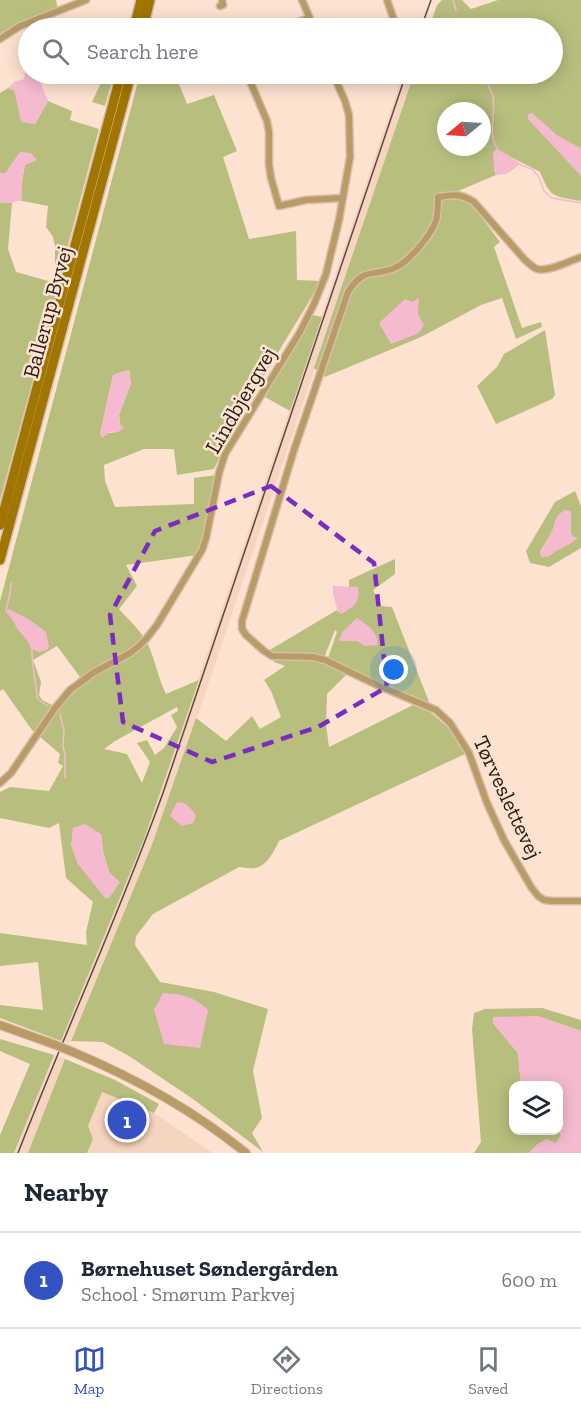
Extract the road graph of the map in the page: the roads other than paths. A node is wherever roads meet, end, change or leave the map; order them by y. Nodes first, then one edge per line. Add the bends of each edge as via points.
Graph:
1 (86, 0) edge
2 (141, 0) edge
3 (150, 0) edge
4 (302, 0) edge
5 (387, 0) edge
6 (40, 18) edge
7 (136, 18) edge
8 (146, 18) edge
9 (309, 18) edge
10 (393, 18) edge
11 (18, 27) edge
12 (0, 39) edge
13 (118, 84) edge
14 (128, 84) edge
15 (251, 84) edge
16 (337, 84) edge
17 (343, 198) junction
18 (581, 257) edge
19 (0, 525) edge
20 (0, 560) edge
21 (0, 783) edge
22 (581, 901) edge
23 (0, 1026) edge
24 (246, 1153) edge

1 - 6 street
2 - 7 main road
3 - 8 main road
4 - 9 street
5 - 10 street
11 - 12 street
13 - 19 main road, Ballerup Byvej
14 - 20 main road, Ballerup Byvej
15 - 17 street via 267,122 270,171 279,206
16 - 17 street, Lindbjergvej via 351,129
17 - 21 street, Lindbjergvej via 315,304 225,454 200,555 146,639 70,690
18 - 22 street, Tørveslettevej via 549,269 534,267 474,202 455,195 438,197 431,231 410,258 391,270 368,273 354,282 278,501 242,621 246,635 272,656 326,660 436,710 450,723 469,753 504,840 531,887 544,900
23 - 24 street, bridge via 112,1068 189,1111

